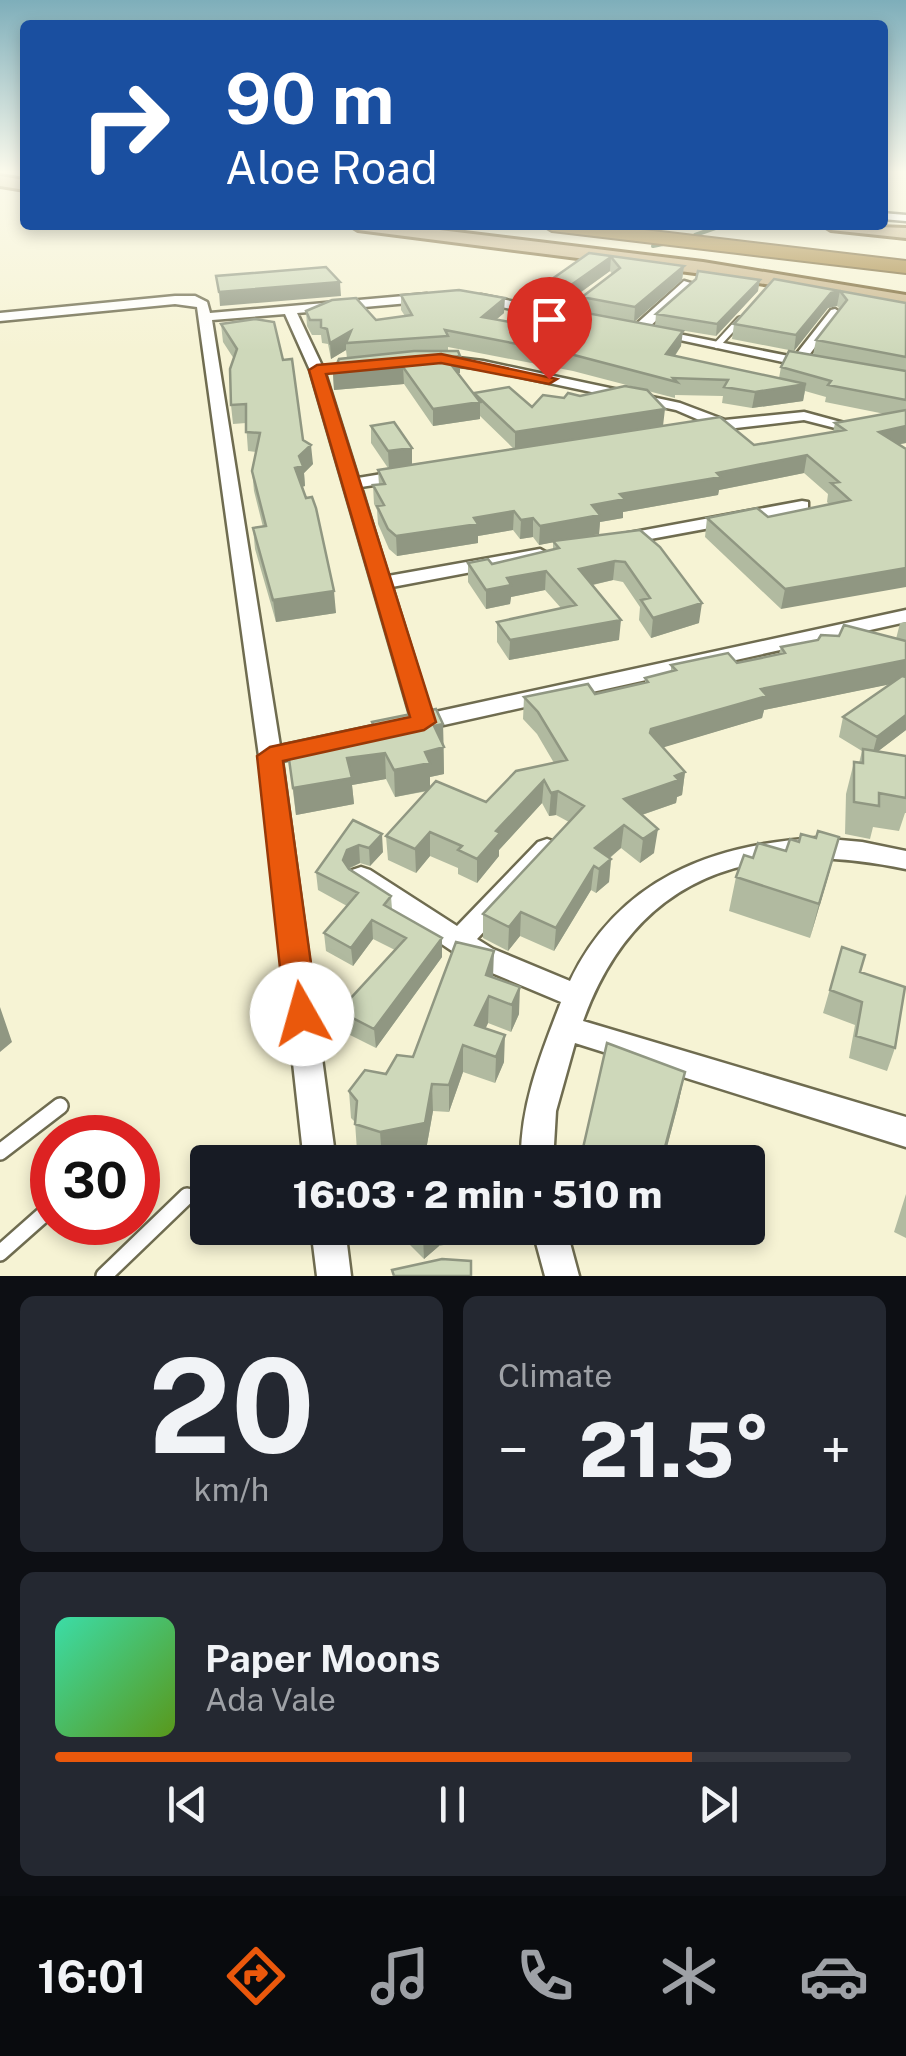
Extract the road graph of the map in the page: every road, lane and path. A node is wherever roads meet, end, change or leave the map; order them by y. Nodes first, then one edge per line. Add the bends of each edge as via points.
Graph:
1 (411, 232) edge
2 (607, 232) edge
3 (906, 267) edge
4 (688, 284) edge
5 (447, 296) edge
6 (464, 296) edge
7 (906, 302) edge
8 (579, 303) edge
9 (753, 306) edge
10 (290, 311) junction
11 (834, 313) edge
12 (563, 315) junction
13 (214, 316) junction
14 (0, 317) edge
15 (600, 323) edge
16 (619, 326) edge
17 (638, 330) junction
18 (717, 345) junction
19 (414, 359) edge
20 (797, 362) junction
21 (336, 368) edge
22 (830, 368) edge
23 (317, 370) junction
24 (722, 424) junction
25 (850, 427) edge
26 (681, 430) edge
27 (427, 472) edge
28 (348, 484) junction
29 (802, 506) edge
30 (591, 544) edge
31 (553, 551) edge
32 (380, 583) junction
33 (906, 616) edge
34 (424, 722) junction
35 (270, 756) junction
36 (547, 848) edge
37 (906, 860) edge
38 (361, 877) edge
39 (458, 942) junction
40 (578, 996) junction
41 (566, 1028) junction
42 (60, 1106) dead end
43 (906, 1132) edge
44 (318, 1145) edge
45 (537, 1145) edge
46 (0, 1152) edge
47 (188, 1196) dead end
48 (30, 1226) edge
49 (330, 1245) edge
50 (554, 1245) edge
51 (0, 1253) edge
52 (104, 1276) edge
53 (334, 1276) edge
54 (562, 1276) edge

1 - 7 main road via 703,268
2 - 3 highway
4 - 17 street
5 - 10 street
6 - 12 street
8 - 12 street
9 - 18 lane
10 - 13 street
10 - 23 street
11 - 20 street
12 - 15 street
13 - 14 street via 189,300
13 - 35 street
16 - 17 street
17 - 18 street
18 - 20 street
19 - 24 street via 484,364 680,407
20 - 22 street
21 - 23 street
23 - 28 street
24 - 25 street via 804,416
24 - 26 street
27 - 28 street
28 - 32 street
29 - 30 street
31 - 32 street
32 - 34 street
33 - 34 street
34 - 35 street
35 - 44 street
36 - 39 street
37 - 40 street via 793,846 681,875 609,941
38 - 39 street
39 - 40 street
40 - 41 street
41 - 43 street
41 - 45 street via 536,1120
42 - 46 lane
47 - 52 lane
48 - 51 lane
49 - 53 street
50 - 54 street

